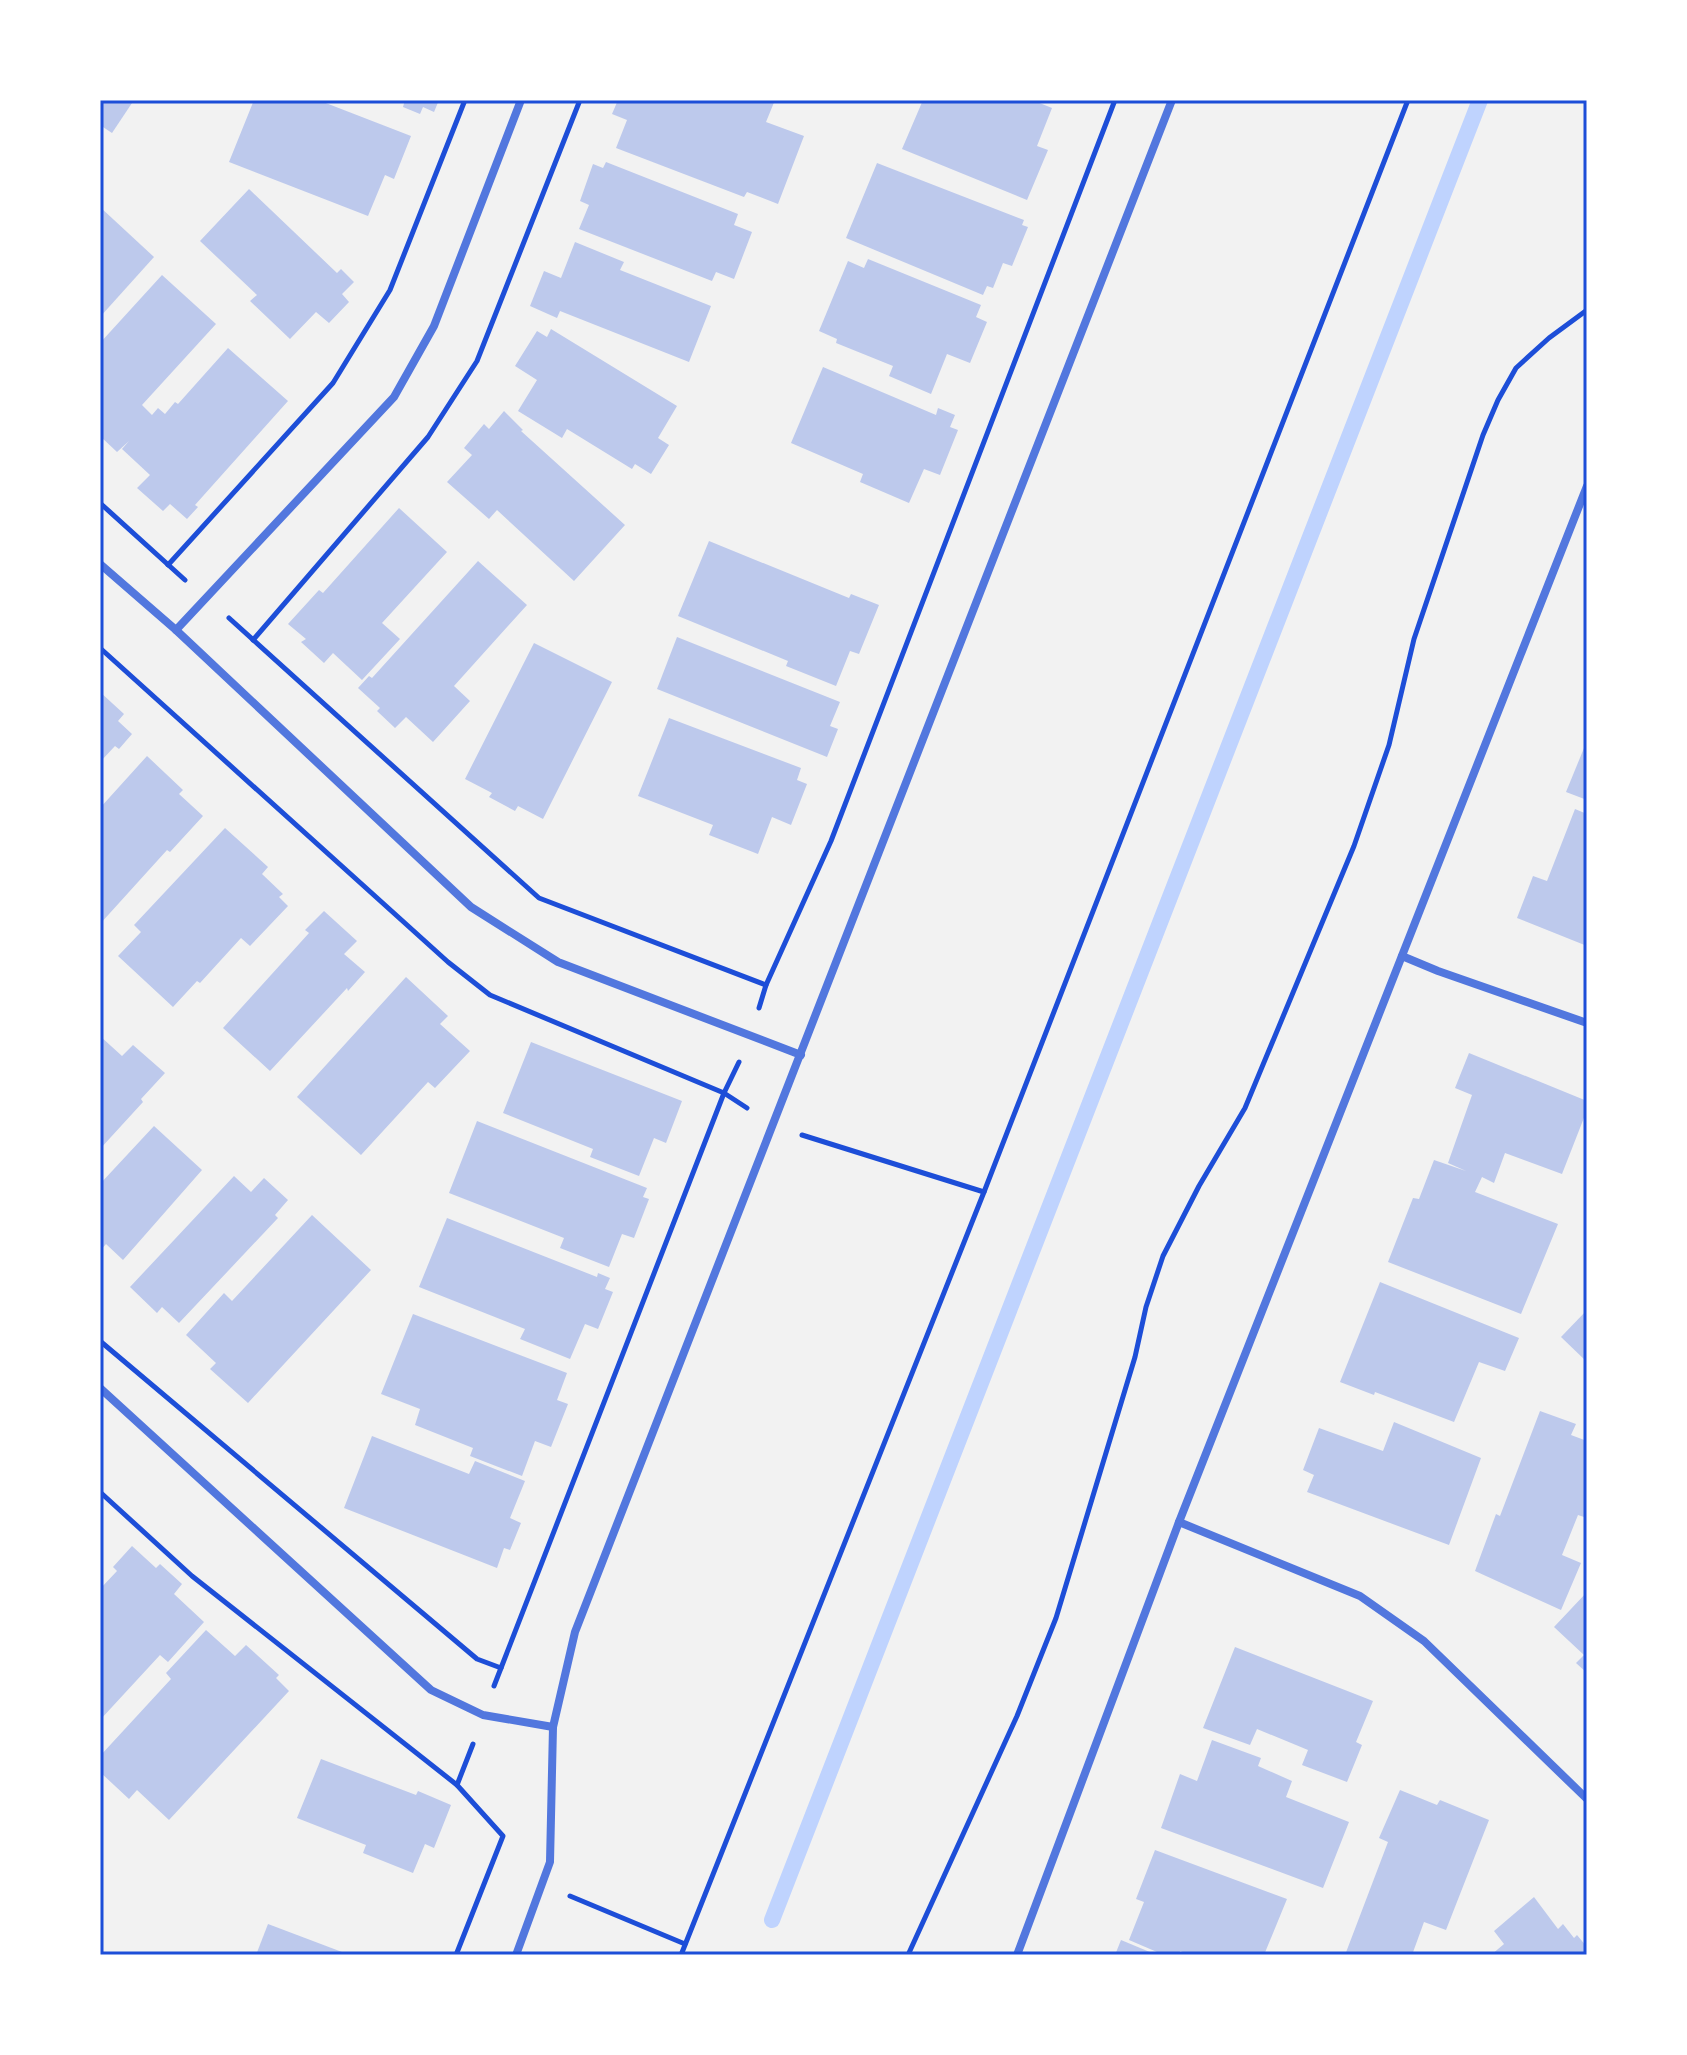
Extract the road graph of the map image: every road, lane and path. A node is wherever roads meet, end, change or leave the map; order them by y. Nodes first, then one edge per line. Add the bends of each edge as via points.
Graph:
1 (465, 100) edge
2 (521, 100) edge
3 (1115, 100) edge
4 (1172, 100) edge
5 (1408, 100) edge
6 (1587, 310) edge
7 (1587, 486) edge
8 (100, 503) edge
9 (100, 564) edge
10 (168, 565) junction
11 (206, 599) junction
12 (176, 630) junction
13 (100, 648) edge
14 (1402, 956) junction
15 (766, 985) junction
16 (1587, 1023) edge
17 (751, 1037) junction
18 (801, 1055) junction
19 (724, 1093) junction
20 (773, 1126) junction
21 (984, 1192) junction
22 (100, 1341) edge
23 (100, 1388) edge
24 (100, 1492) edge
25 (1179, 1522) junction
26 (501, 1668) junction
27 (483, 1715) junction
28 (553, 1727) junction
29 (457, 1785) junction
30 (1587, 1799) edge
31 (543, 1884) junction
32 (685, 1944) junction
33 (456, 1955) edge
34 (516, 1955) edge
35 (681, 1955) edge
36 (908, 1955) edge
37 (1017, 1955) edge

1 - 10 path via 390,290 333,383
2 - 11 street via 434,326 394,397
3 - 15 path via 831,841
4 - 18 street
5 - 21 path
6 - 36 path via 1516,368 1483,435 1414,639 1389,745 1354,846 1245,1108 1163,1256 1056,1618
7 - 14 street
8 - 10 path
9 - 12 street
10 - 11 path
11 - 12 street
11 - 15 path via 539,898
12 - 17 street via 471,907 558,962
13 - 19 path via 490,995
14 - 16 street
14 - 25 street
15 - 17 path
17 - 18 street
17 - 19 path
18 - 20 street
19 - 20 path
19 - 26 path
20 - 21 path
20 - 28 street via 575,1632
21 - 32 path
22 - 26 path via 477,1659
23 - 27 street via 431,1690
24 - 29 path via 192,1576
25 - 30 street via 1360,1596 1424,1641
25 - 37 street
26 - 27 path
27 - 28 street
27 - 29 path
28 - 31 street via 550,1862
29 - 33 path via 503,1836
31 - 32 path
31 - 34 street
32 - 35 path

